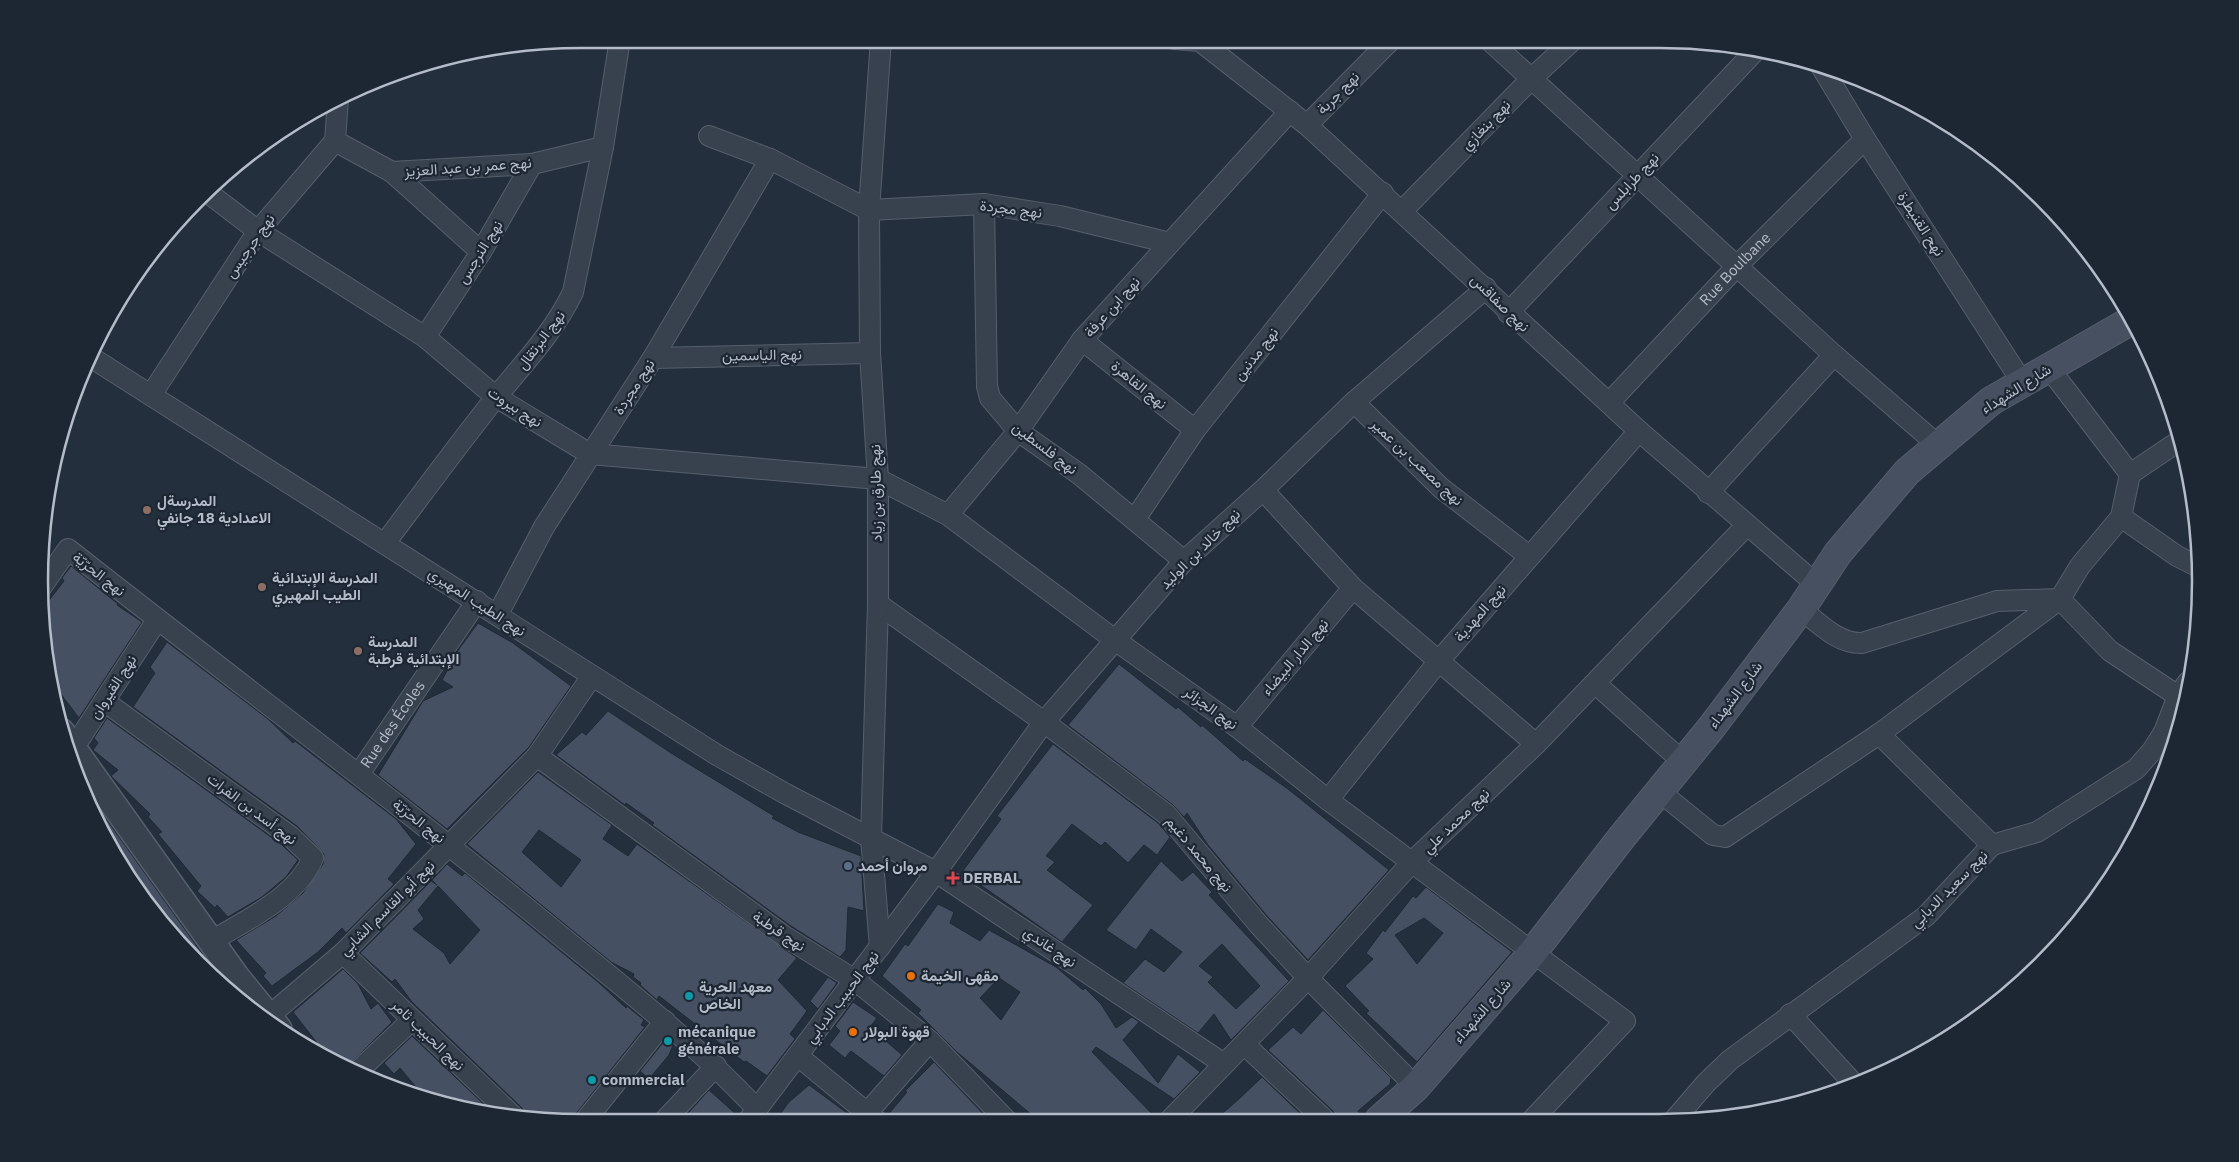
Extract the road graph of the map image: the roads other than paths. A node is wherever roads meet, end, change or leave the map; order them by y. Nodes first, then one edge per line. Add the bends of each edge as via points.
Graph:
1 (619, 48) edge
2 (880, 48) edge
3 (1210, 48) edge
4 (1383, 48) edge
5 (1498, 48) edge
6 (1564, 48) edge
7 (1750, 56) edge
8 (1827, 75) edge
9 (1531, 79) junction
10 (337, 107) edge
11 (1290, 111) junction
12 (1307, 125) junction
13 (709, 136) dead end
14 (1866, 139) junction
15 (334, 141) junction
16 (603, 147) junction
17 (770, 159) junction
18 (532, 164) junction
19 (392, 172) junction
20 (1637, 175) junction
21 (1383, 193) junction
22 (214, 194) edge
23 (984, 204) junction
24 (869, 210) junction
25 (1402, 211) junction
26 (258, 231) junction
27 (1170, 243) junction
28 (481, 252) junction
29 (1737, 266) junction
30 (1486, 288) junction
31 (1508, 313) junction
32 (2125, 324) edge
33 (425, 337) junction
34 (1082, 340) junction
35 (870, 353) junction
36 (1834, 355) junction
37 (653, 358) junction
38 (96, 360) edge
39 (2049, 368) junction
40 (2022, 382) junction
41 (151, 395) junction
42 (496, 397) junction
43 (1354, 402) junction
44 (1609, 403) junction
45 (1195, 430) junction
46 (1018, 431) junction
47 (1639, 431) junction
48 (2173, 444) edge
49 (1938, 446) junction
50 (590, 454) junction
51 (2130, 474) junction
52 (878, 479) junction
53 (1263, 490) junction
54 (1708, 492) junction
55 (948, 515) junction
56 (2121, 517) junction
57 (1135, 519) junction
58 (1746, 526) junction
59 (385, 543) junction
60 (1529, 556) junction
61 (1184, 561) junction
62 (2191, 563) edge
63 (48, 578) edge
64 (1816, 584) junction
65 (1353, 588) junction
66 (2060, 599) junction
67 (477, 601) junction
68 (878, 604) junction
69 (1801, 609) junction
70 (498, 614) junction
71 (157, 620) junction
72 (1115, 640) junction
73 (1438, 662) junction
74 (592, 676) junction
75 (1596, 684) junction
76 (2180, 688) edge
77 (104, 701) junction
78 (2177, 703) edge
79 (1044, 722) junction
80 (1237, 727) junction
81 (1879, 734) junction
82 (72, 739) edge
83 (1536, 744) junction
84 (537, 756) junction
85 (1682, 761) junction
86 (80, 762) edge
87 (359, 774) junction
88 (1660, 792) junction
89 (1328, 800) junction
90 (871, 838) junction
91 (449, 844) junction
92 (1992, 845) junction
93 (1412, 862) junction
94 (936, 872) junction
95 (212, 941) junction
96 (880, 947) junction
97 (1533, 952) junction
98 (343, 953) junction
99 (1308, 978) junction
100 (855, 980) junction
101 (231, 982) edge
102 (245, 995) edge
103 (1790, 1014) junction
104 (277, 1019) edge
105 (412, 1020) junction
106 (665, 1022) junction
107 (930, 1041) junction
108 (1245, 1045) junction
109 (798, 1056) junction
110 (1224, 1064) junction
111 (716, 1066) junction
112 (362, 1067) edge
113 (1849, 1079) edge
114 (1416, 1086) junction
115 (506, 1109) edge
116 (1681, 1113) edge
117 (590, 1114) edge
118 (671, 1114) edge
119 (749, 1114) edge
120 (755, 1114) edge
121 (868, 1114) edge
122 (874, 1114) edge
123 (1000, 1114) edge
124 (1176, 1114) edge
125 (1319, 1114) edge
126 (1386, 1114) edge
127 (1538, 1114) edge

1 - 16 street, نهج البرتقال
2 - 24 street, نهج طارق بن زياد
3 - 11 street, نهج صفاقس
4 - 12 street, نهج جربة
5 - 9 street
6 - 9 street, نهج بنغازي
7 - 20 street, نهج طرابلس
8 - 14 street, نهح القنيطرة
9 - 20 street
9 - 25 street, نهج بنغازي
10 - 15 street
11 - 12 street, نهج صفاقس
11 - 27 street, نهج ابن عرفة
12 - 21 street, نهج صفاقس
13 - 17 street
14 - 29 street, Rue Boulbane
14 - 40 street, نهح القنيطرة
15 - 19 street
15 - 26 street, نهج جرجيس
16 - 18 street, نهج عمر بن عبد العزيز
16 - 42 street, نهج البرتقال via 573,292 550,333
17 - 24 street
17 - 37 street, نهج مجردة
18 - 19 street, نهج عمر بن عبد العزيز
18 - 28 street, نهج النرجس
19 - 28 street
20 - 29 street
20 - 31 street, نهج طرابلس
21 - 25 street, نهج صفاقس
21 - 45 street, نهج مدنين
22 - 26 street, نهج بيروت
23 - 24 street, نهج مجردة
23 - 27 street, نهج مجردة via 1060,216
23 - 46 street, نهج فلسطين via 987,386 990,398
24 - 35 street, نهج طارق بن زياد
25 - 30 street, نهج صفاقس
26 - 33 street, نهج بيروت
26 - 41 street, نهج جرجيس
27 - 34 street, نهج ابن عرفة
28 - 33 street, نهج النرجس
29 - 36 street
29 - 44 street, Rue Boulbane
30 - 31 street, نهج صفاقس
30 - 43 street, نهج خالد بن الوليد
31 - 44 street, نهج صفاقس
32 - 39 main road, شارع الشهداء
33 - 42 street, نهج بيروت
34 - 45 street, نهج القاهرة
34 - 46 street, نهج ابن عرفة
35 - 37 street, نهج الياسمين
35 - 52 street, نهج طارق بن زياد
36 - 49 street
36 - 54 street
37 - 50 street, نهج مجردة
38 - 41 street, نهج الطيب المهيري
39 - 40 main road, شارع الشهداء
39 - 51 street
40 - 49 main road, شارع الشهداء via 1991,401
41 - 59 street, نهج الطيب المهيري
42 - 50 street, نهج بيروت
42 - 59 street, نهج البرتقال
43 - 53 street, نهج خالد بن الوليد
43 - 60 street, نهج مصعب بن عمير via 1441,488
44 - 47 street, نهج صفاقس
45 - 57 street, نهج مدنين
46 - 55 street, نهج ابن عرفة
46 - 57 street, نهج فلسطين
47 - 54 street, نهج صفاقس
47 - 60 street, نهج المهدية
48 - 51 street
49 - 64 main road, شارع الشهداء via 1907,472
50 - 52 street, نهج بيروت
50 - 70 street, نهج مجردة via 544,527
51 - 56 street
52 - 55 street, نهج الجزائر
52 - 68 street, نهج طارق بن زياد
53 - 61 street, نهج خالد بن الوليد
53 - 65 street
54 - 58 street, نهج صفاقس
55 - 72 street, نهج الجزائر
56 - 62 street
56 - 66 street via 2080,566
57 - 61 street, نهج فلسطين
58 - 64 street, نهج صفاقس
58 - 75 street, نهج محمد علي
59 - 67 street, نهج الطيب المهيري
60 - 73 street, نهج المهدية
61 - 72 street, نهج خالد بن الوليد
63 - 71 street, نهج الحرّيّة via 68,549
64 - 69 main road, شارع الشهداء
65 - 73 street
65 - 80 street, نهج الدار البيضاء
66 - 69 street via 1997,601 1862,643 1838,638
66 - 76 street via 2110,651
66 - 81 street
67 - 70 street, نهج الطيب المهيري
67 - 87 street, Rue des Écoles
68 - 79 street, نهج محمد دغيم
68 - 90 street, نهج طارق بن زياد
69 - 85 main road, شارع الشهداء
70 - 74 street, نهج الطيب المهيري
71 - 77 street, نهج القيروان
71 - 87 street, نهج الحرّيّة
72 - 79 street, نهج خالد بن الوليد
72 - 80 street, نهج الجزائر
73 - 83 street
73 - 89 street, نهج المهدية
74 - 84 street, نهج أبو القاسم الشابي
74 - 90 street, نهج الطيب المهيري via 717,755
75 - 83 street, نهج محمد علي
75 - 85 street
77 - 82 street, نهج القيروان
77 - 95 street, نهج أسد بن الفرات via 290,836 313,858 307,872 284,895
78 - 92 street, نهج سعيد الدبابي via 2164,732 2136,769 2037,832
79 - 94 street, نهج خالد بن الوليد
79 - 99 street, نهج محمد دغيم via 1166,814
80 - 89 street, نهج الجزائر
81 - 88 street via 1725,837 1713,835
81 - 92 street
83 - 93 street, نهج محمد علي
84 - 91 street, نهج أبو القاسم الشابي
84 - 100 street, نهج قرطبة via 784,936
85 - 88 main road, شارع الشهداء
86 - 95 street
87 - 91 street, نهج الحرّيّة
88 - 97 main road, شارع الشهداء
89 - 93 street, نهج الجزائر
90 - 94 street, نهج غاندي
90 - 96 street, نهج طارق بن زياد
91 - 98 street, نهج أبو القاسم الشابي
91 - 106 street, نهج الحرّيّة
92 - 103 street, نهج سعيد الدبابي via 1926,916
93 - 97 street, نهج الجزائر
93 - 99 street, نهج محمد علي
94 - 96 street, نهج الحبيب الدبابي
94 - 110 street, نهج غاندي
95 - 101 street
96 - 100 street, نهج الحبيب الدبابي
97 - 114 main road, شارع الشهداء
97 - 127 street, نهج الجزائر via 1625,1021
98 - 104 street, نهج أبو القاسم الشابي
98 - 105 street, نهج الحبيب ثامر
99 - 108 street, نهج محمد علي
99 - 114 street, نهج محمد دغيم
100 - 107 street, نهج قرطبة
100 - 109 street, نهج الحبيب الدبابي
101 - 102 street
103 - 113 street
103 - 116 street, نهج سعيد الدبابي via 1730,1060
105 - 112 street
105 - 115 street, نهج الحبيب ثامر
106 - 111 street, نهج الحرّيّة
106 - 117 street
107 - 122 street
107 - 123 street, نهج قرطبة
108 - 110 street, نهج محمد علي
108 - 125 street
109 - 120 street, نهج الحبيب الدبابي
109 - 121 street
110 - 124 street, نهج محمد علي
111 - 118 street
111 - 119 street, نهج الحرّيّة
114 - 126 main road, شارع الشهداء

